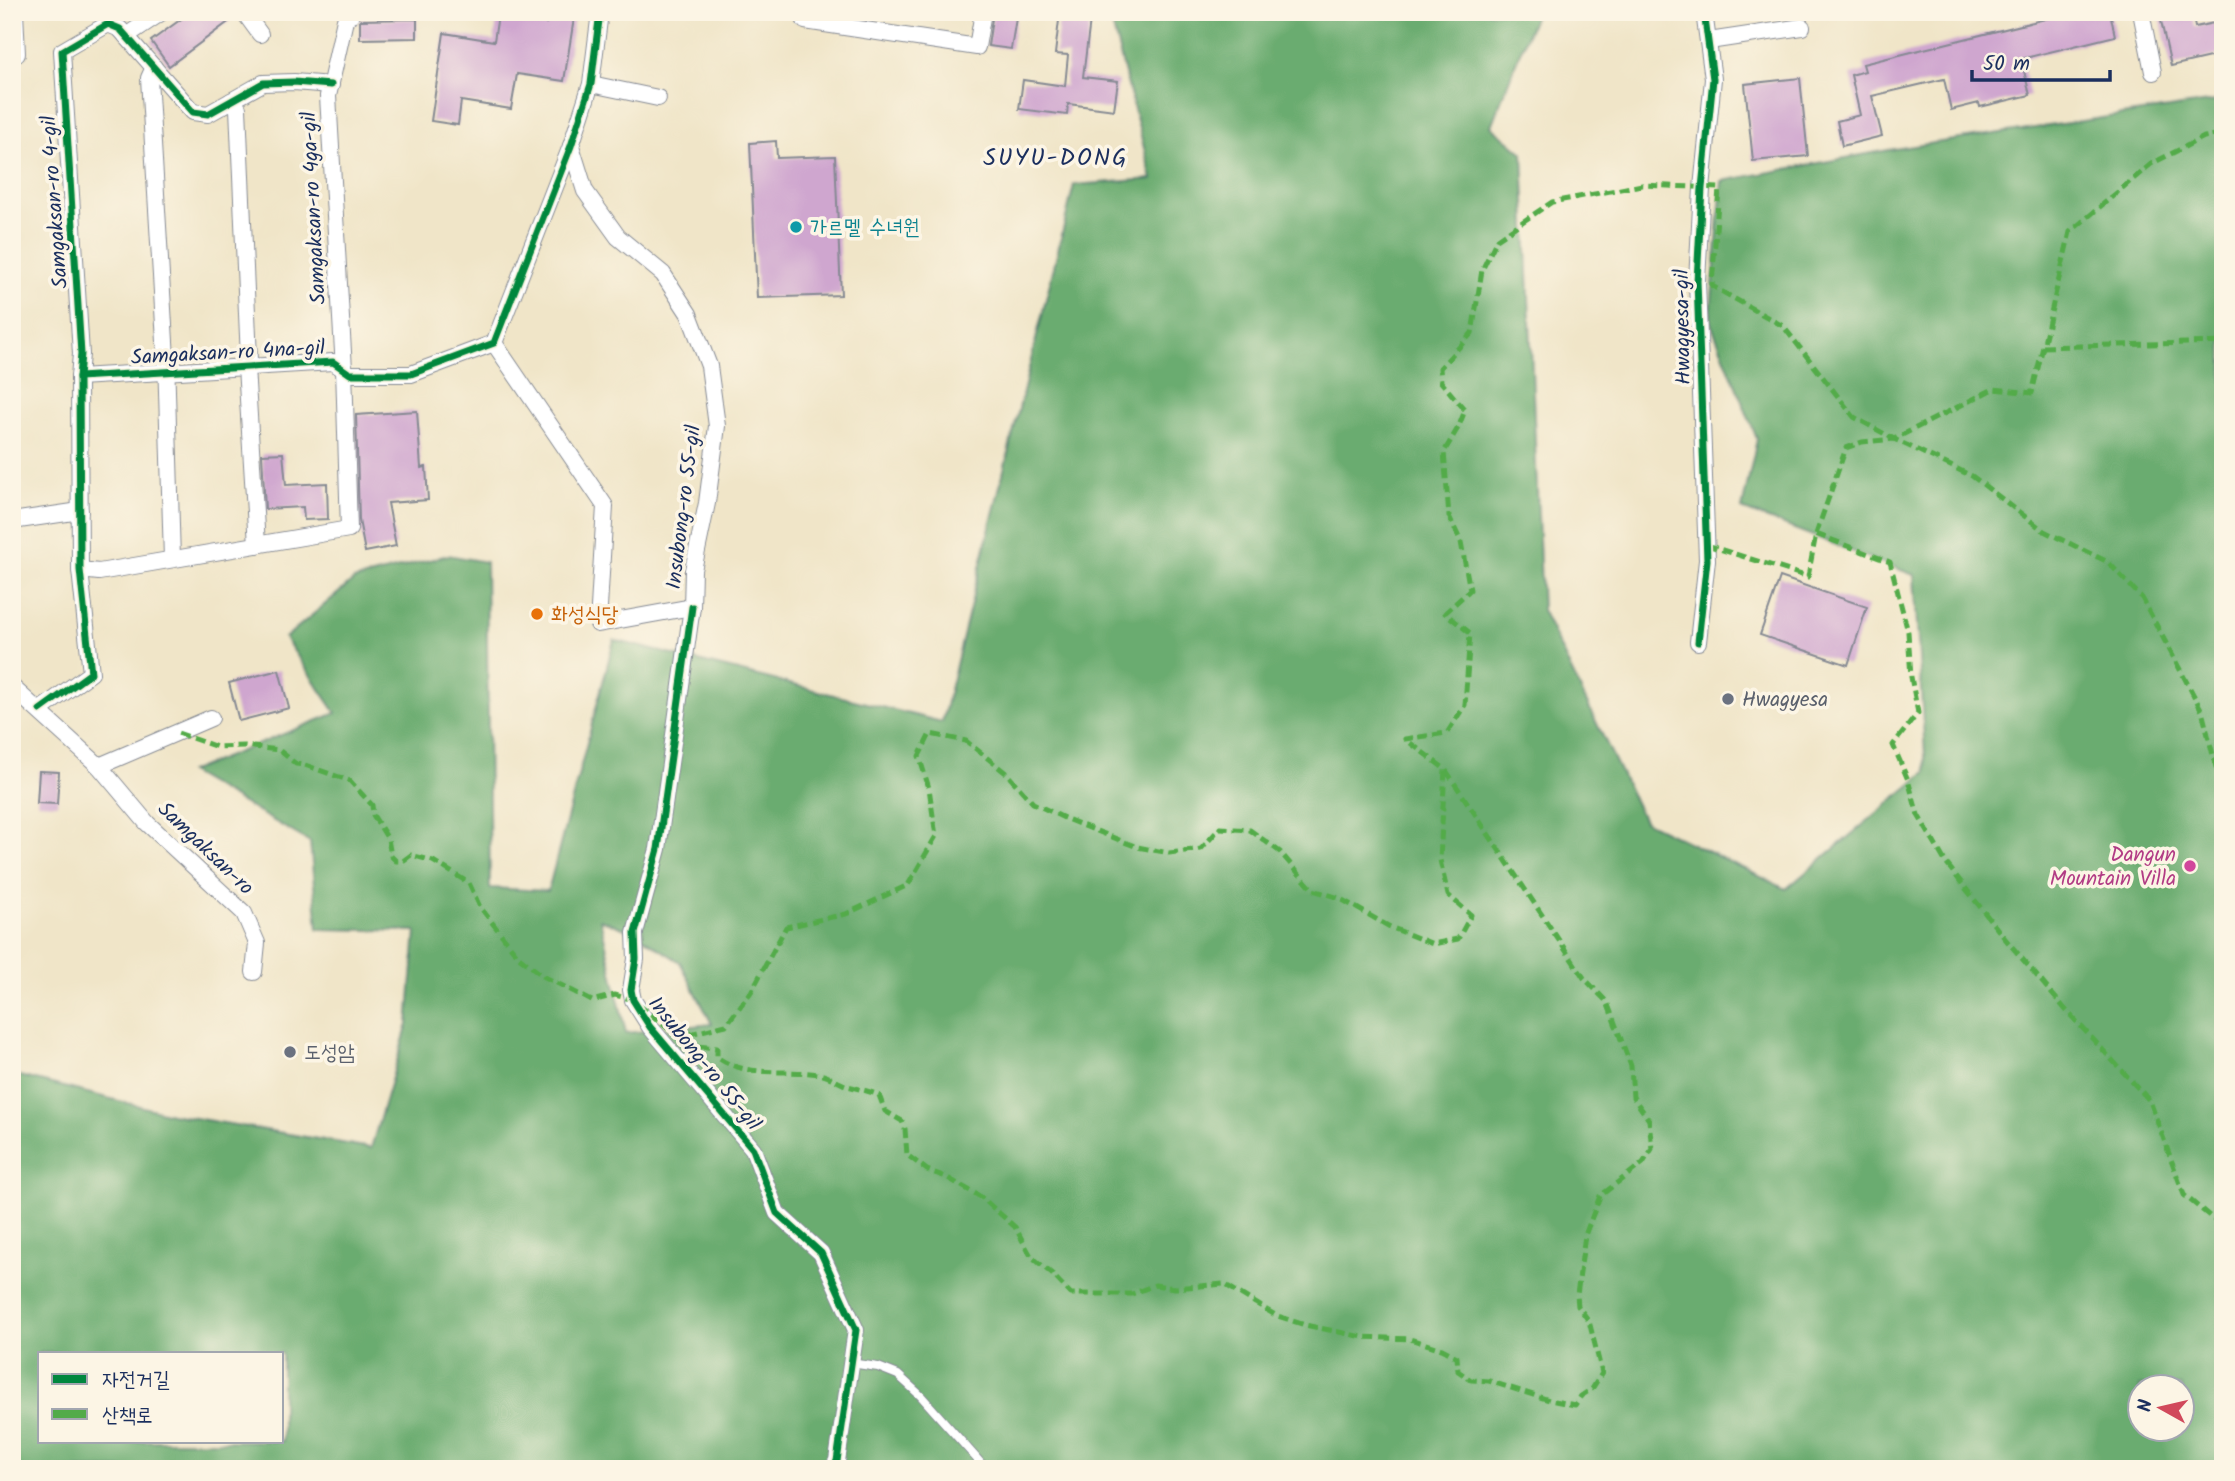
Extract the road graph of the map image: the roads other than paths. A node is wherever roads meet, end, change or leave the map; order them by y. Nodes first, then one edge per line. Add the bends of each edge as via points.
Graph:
1 (15, 12) edge
2 (162, 12) edge
3 (244, 12) edge
4 (353, 12) edge
5 (600, 12) edge
6 (807, 12) edge
7 (983, 12) edge
8 (1704, 12) edge
9 (2141, 12) edge
10 (1802, 27) dead end
11 (260, 34) dead end
12 (126, 36) junction
13 (1709, 41) junction
14 (12, 55) edge
15 (154, 67) junction
16 (2153, 72) dead end
17 (591, 84) junction
18 (331, 85) junction
19 (658, 98) dead end
20 (231, 101) junction
21 (571, 146) junction
22 (494, 343) junction
23 (246, 367) junction
24 (344, 369) junction
25 (165, 372) junction
26 (79, 377) junction
27 (80, 511) junction
28 (12, 521) edge
29 (257, 545) junction
30 (172, 559) junction
31 (80, 570) junction
32 (692, 607) junction
33 (1698, 642) dead end
34 (12, 687) edge
35 (40, 710) junction
36 (211, 718) dead end
37 (99, 766) junction
38 (254, 972) dead end
39 (850, 1363) junction
40 (832, 1469) edge
41 (986, 1469) edge

1 - 14 street via 17,54
2 - 12 street
3 - 11 street
4 - 18 street, Samgaksan-ro 4ga-gil via 345,20
5 - 17 street
6 - 7 street via 805,21 977,47
8 - 13 street, Hwagyesa-gil
9 - 16 street
10 - 13 street
12 - 15 street
12 - 26 street, Samgaksan-ro 4-gil via 108,24 62,51
13 - 33 street, Hwagyesa-gil via 1713,79 1696,281 1707,560
15 - 20 street via 193,112 208,114
15 - 25 street, Samgaksan-ro 4na-gil via 149,78
17 - 19 street
17 - 21 street
18 - 20 street via 263,83
18 - 24 street, Samgaksan-ro 4ga-gil
20 - 23 street, Samgaksan-ro 4na-gil via 238,108
21 - 22 street
21 - 32 street, Insubong-ro 55-gil via 585,191 618,237 663,274 689,314 709,366 717,426 693,570
22 - 24 street, Samgaksan-ro 4na-gil via 411,374 350,374
22 - 32 street, Insubong-ro 55-gil via 605,506 598,624
23 - 24 street, Samgaksan-ro 4na-gil via 333,362
23 - 25 street, Samgaksan-ro 4na-gil
23 - 29 street
24 - 29 street, Samgaksan-ro 4ga-gil via 349,529
25 - 26 street, Samgaksan-ro 4na-gil
25 - 30 street
26 - 27 street, Samgaksan-ro 4-gil
27 - 28 street
27 - 31 street, Samgaksan-ro 4-gil
29 - 30 street, Samgaksan-ro 4ga-gil
30 - 31 street, Samgaksan-ro 4ga-gil via 99,572
31 - 35 street, Samgaksan-ro 4-gil via 91,673
32 - 39 street, Insubong-ro 55-gil via 658,849 635,933 633,1000 650,1027 753,1149 777,1213 821,1253 856,1330
34 - 35 street, Samgaksan-ro
35 - 37 street, Samgaksan-ro
36 - 37 street
37 - 38 street, Samgaksan-ro via 147,823 244,913 257,943
39 - 40 street, Insubong-ro 55-gil via 837,1461
39 - 41 lane via 898,1375

